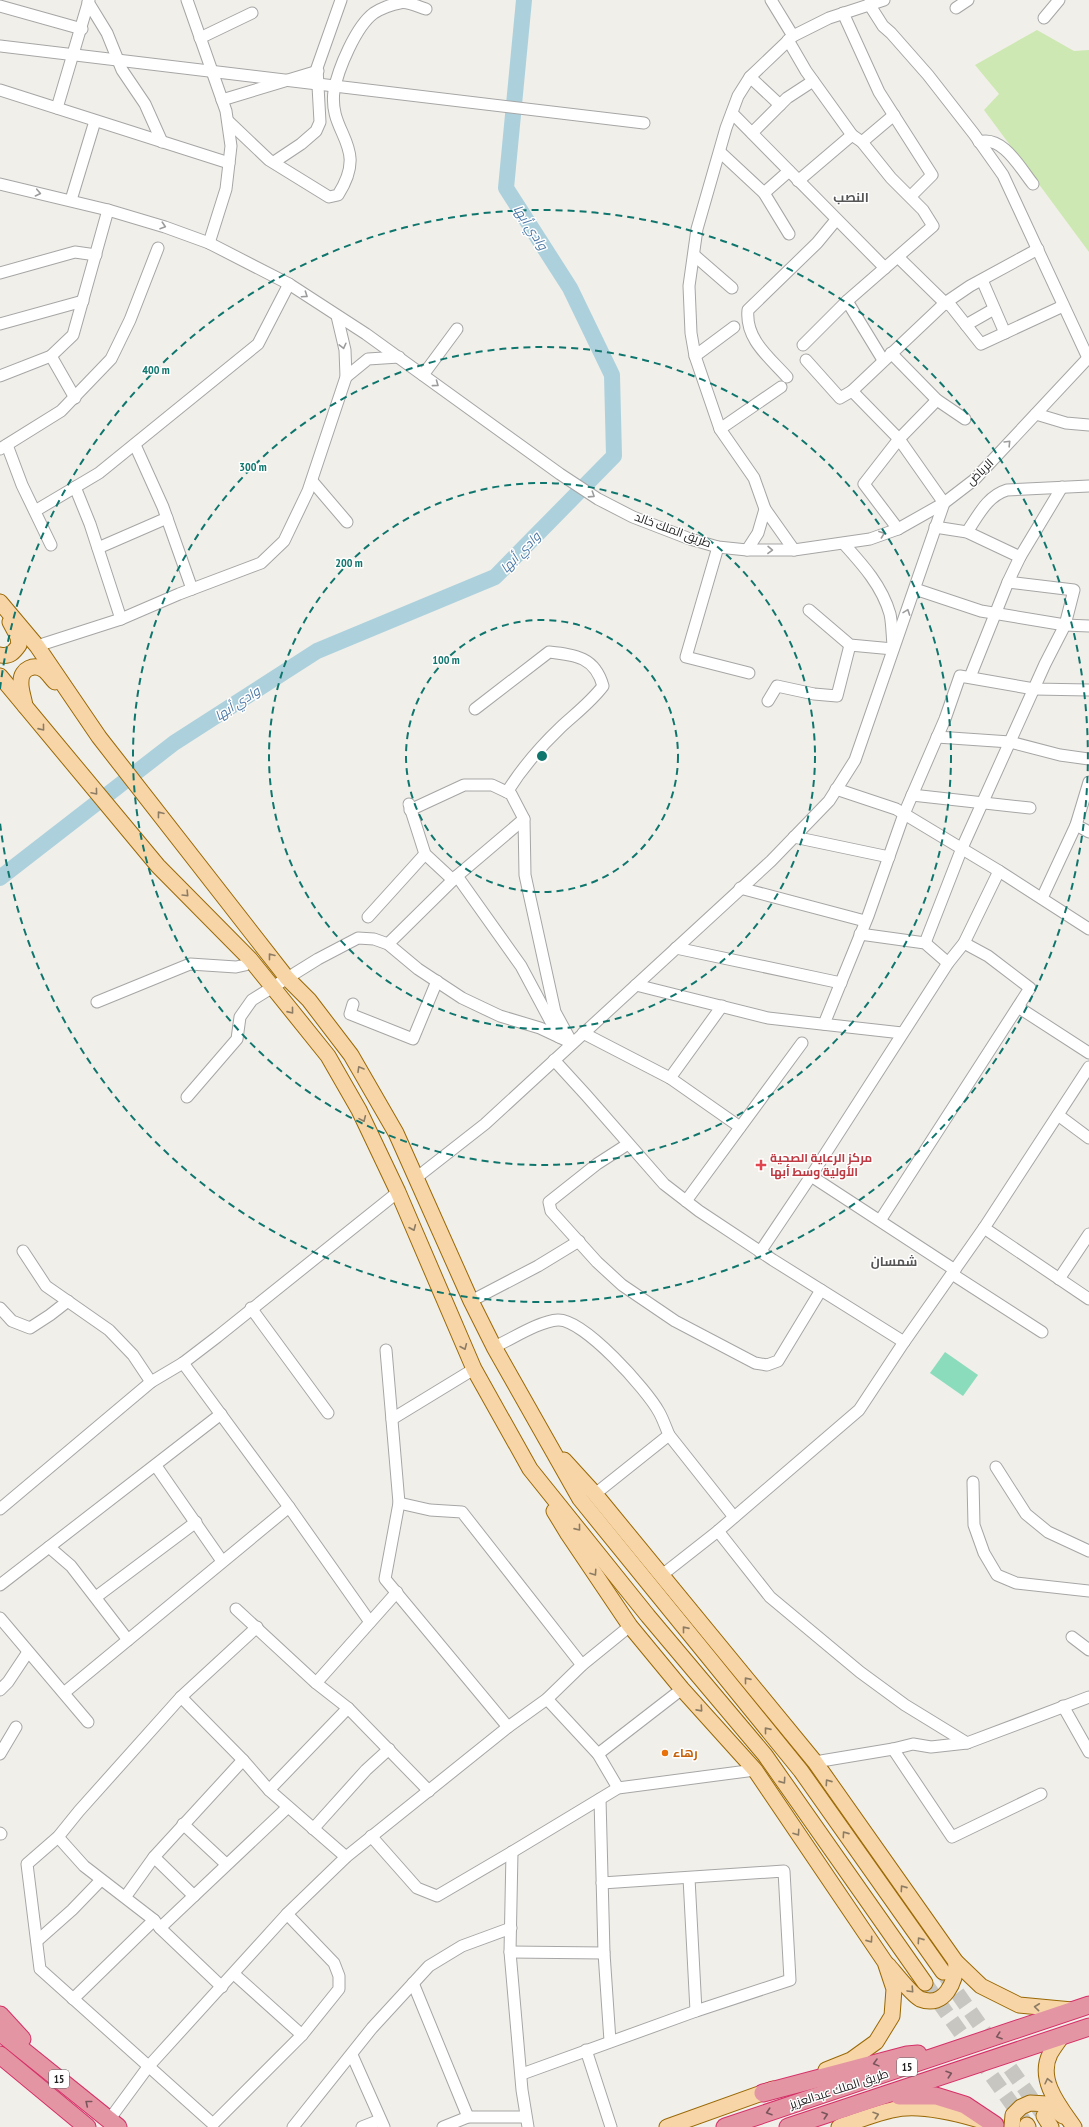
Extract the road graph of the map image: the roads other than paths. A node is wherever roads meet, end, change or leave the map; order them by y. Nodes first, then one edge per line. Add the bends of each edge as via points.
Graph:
1 (187, 0) edge
2 (341, 0) edge
3 (771, 0) edge
4 (884, 0) edge
5 (968, 0) edge
6 (1059, 0) edge
7 (89, 1) edge
8 (3, 4) edge
9 (869, 4) junction
10 (956, 8) dead end
11 (426, 9) dead end
12 (252, 13) dead end
13 (844, 13) junction
14 (1044, 18) dead end
15 (82, 29) junction
16 (200, 38) junction
17 (791, 38) junction
18 (0, 46) edge
19 (318, 71) junction
20 (750, 77) junction
21 (813, 81) junction
22 (0, 90) edge
23 (222, 100) junction
24 (780, 105) junction
25 (57, 108) junction
26 (732, 113) junction
27 (894, 115) junction
28 (95, 121) junction
29 (228, 121) junction
30 (644, 123) dead end
31 (752, 134) junction
32 (852, 135) junction
33 (162, 142) junction
34 (862, 142) junction
35 (979, 142) junction
36 (720, 152) junction
37 (274, 162) junction
38 (229, 163) junction
39 (789, 171) junction
40 (798, 180) junction
41 (0, 184) edge
42 (1033, 184) dead end
43 (764, 193) junction
44 (910, 196) junction
45 (71, 200) junction
46 (108, 210) junction
47 (836, 220) junction
48 (789, 234) dead end
49 (208, 243) junction
50 (158, 248) dead end
51 (1038, 249) junction
52 (96, 255) junction
53 (694, 255) junction
54 (899, 258) junction
55 (885, 268) junction
56 (0, 273) edge
57 (982, 280) junction
58 (289, 284) junction
59 (732, 288) dead end
60 (83, 301) junction
61 (847, 301) junction
62 (945, 303) junction
63 (1063, 306) junction
64 (994, 309) junction
65 (337, 316) junction
66 (0, 324) edge
67 (966, 326) junction
68 (734, 327) dead end
69 (457, 329) dead end
70 (1005, 333) junction
71 (802, 345) dead end
72 (51, 356) junction
73 (694, 356) junction
74 (887, 356) junction
75 (399, 357) junction
76 (1089, 358) edge
77 (806, 360) dead end
78 (423, 374) junction
79 (0, 376) edge
80 (346, 377) junction
81 (787, 377) dead end
82 (781, 387) dead end
83 (852, 391) junction
84 (75, 398) junction
85 (937, 400) junction
86 (1036, 414) junction
87 (965, 419) dead end
88 (1089, 424) edge
89 (720, 429) junction
90 (899, 439) junction
91 (135, 445) junction
92 (4, 447) edge
93 (312, 481) junction
94 (1089, 486) edge
95 (75, 487) junction
96 (1062, 487) junction
97 (944, 503) junction
98 (765, 509) junction
99 (35, 511) junction
100 (167, 518) junction
101 (347, 522) dead end
102 (935, 528) junction
103 (898, 529) junction
104 (967, 532) junction
105 (844, 544) junction
106 (51, 545) dead end
107 (718, 547) junction
108 (98, 548) junction
109 (747, 550) junction
110 (794, 550) junction
111 (1020, 556) junction
112 (1008, 582) junction
113 (192, 589) junction
114 (915, 589) junction
115 (0, 602) edge
116 (0, 606) edge
117 (809, 610) dead end
118 (996, 614) junction
119 (121, 619) junction
120 (1065, 626) junction
121 (1089, 626) edge
122 (850, 645) junction
123 (37, 646) junction
124 (893, 649) junction
125 (0, 655) edge
126 (749, 673) dead end
127 (0, 676) edge
128 (970, 677) junction
129 (1034, 688) junction
130 (1089, 690) edge
131 (768, 701) dead end
132 (25, 707) junction
133 (79, 707) junction
134 (475, 708) dead end
135 (937, 737) junction
136 (1010, 742) junction
137 (1089, 759) edge
138 (1089, 782) edge
139 (836, 789) junction
140 (507, 792) junction
141 (912, 795) junction
142 (982, 803) junction
143 (1030, 808) dead end
144 (904, 814) junction
145 (524, 818) junction
146 (1076, 825) junction
147 (1089, 832) edge
148 (794, 837) junction
149 (962, 848) junction
150 (425, 854) junction
151 (889, 857) junction
152 (999, 871) junction
153 (455, 878) junction
154 (740, 888) junction
155 (1042, 898) junction
156 (368, 917) dead end
157 (865, 921) junction
158 (1089, 929) edge
159 (860, 934) junction
160 (925, 943) junction
161 (964, 943) junction
162 (388, 944) junction
163 (676, 948) junction
164 (250, 959) junction
165 (948, 963) junction
166 (287, 978) junction
167 (437, 981) junction
168 (840, 983) junction
169 (636, 985) junction
170 (273, 989) junction
171 (97, 1002) dead end
172 (353, 1004) dead end
173 (722, 1006) junction
174 (1018, 1007) junction
175 (824, 1024) junction
176 (902, 1033) junction
177 (583, 1034) junction
178 (559, 1037) junction
179 (572, 1043) junction
180 (802, 1043) dead end
181 (1089, 1053) edge
182 (554, 1060) junction
183 (1089, 1067) edge
184 (670, 1078) junction
185 (187, 1097) dead end
186 (1058, 1116) junction
187 (740, 1127) junction
188 (1089, 1138) edge
189 (628, 1144) junction
190 (812, 1176) junction
191 (416, 1178) junction
192 (398, 1192) junction
193 (686, 1201) junction
194 (881, 1219) junction
195 (984, 1228) junction
196 (1089, 1234) edge
197 (579, 1242) junction
198 (23, 1251) dead end
199 (760, 1252) junction
200 (954, 1272) junction
201 (1059, 1279) junction
202 (821, 1290) junction
203 (1089, 1299) edge
204 (68, 1301) junction
205 (471, 1301) junction
206 (0, 1308) edge
207 (251, 1308) junction
208 (1042, 1332) dead end
209 (904, 1342) junction
210 (494, 1347) junction
211 (386, 1350) dead end
212 (183, 1363) junction
213 (474, 1369) junction
214 (151, 1382) junction
215 (328, 1413) dead end
216 (221, 1414) junction
217 (392, 1419) junction
218 (669, 1435) junction
219 (545, 1440) junction
220 (156, 1466) junction
221 (996, 1467) dead end
222 (530, 1469) junction
223 (973, 1482) dead end
224 (595, 1494) junction
225 (399, 1503) junction
226 (289, 1507) junction
227 (0, 1509) edge
228 (734, 1517) junction
229 (196, 1522) junction
230 (718, 1531) junction
231 (48, 1547) junction
232 (1089, 1551) edge
233 (222, 1561) junction
234 (662, 1575) junction
235 (0, 1584) edge
236 (1089, 1591) edge
237 (397, 1592) junction
238 (96, 1597) junction
239 (236, 1609) dead end
240 (689, 1610) junction
241 (0, 1618) edge
242 (370, 1622) junction
243 (630, 1626) junction
244 (257, 1627) junction
245 (1072, 1637) dead end
246 (128, 1640) junction
247 (1089, 1650) edge
248 (28, 1652) junction
249 (582, 1665) junction
250 (316, 1683) junction
251 (682, 1689) junction
252 (0, 1690) edge
253 (65, 1692) junction
254 (181, 1697) junction
255 (740, 1697) junction
256 (1089, 1697) edge
257 (547, 1699) junction
258 (722, 1704) junction
259 (1063, 1706) junction
260 (348, 1708) junction
261 (88, 1722) dead end
262 (16, 1727) dead end
263 (508, 1727) junction
264 (967, 1743) junction
265 (388, 1749) junction
266 (893, 1749) junction
267 (1089, 1752) edge
268 (0, 1754) edge
269 (598, 1754) junction
270 (243, 1760) junction
271 (815, 1762) junction
272 (755, 1770) junction
273 (618, 1788) junction
274 (269, 1790) junction
275 (429, 1791) junction
276 (1041, 1794) dead end
277 (600, 1799) junction
278 (288, 1807) junction
279 (183, 1824) junction
280 (313, 1829) junction
281 (58, 1836) junction
282 (371, 1836) junction
283 (512, 1852) junction
284 (154, 1856) junction
285 (346, 1857) junction
286 (226, 1864) junction
287 (689, 1878) junction
288 (102, 1880) junction
289 (602, 1883) junction
290 (126, 1896) junction
291 (194, 1896) junction
292 (287, 1914) junction
293 (157, 1924) junction
294 (511, 1928) junction
295 (37, 1941) junction
296 (510, 1952) junction
297 (604, 1953) junction
298 (885, 1962) junction
299 (956, 1962) junction
300 (943, 1972) tunnel mouth
301 (234, 1974) junction
302 (413, 1982) junction
303 (925, 1983) tunnel mouth
304 (222, 1987) junction
305 (73, 1998) junction
306 (1082, 2008) edge
307 (696, 2011) junction
308 (0, 2015) edge
309 (1089, 2027) edge
310 (0, 2032) edge
311 (302, 2035) junction
312 (1062, 2036) junction
313 (610, 2041) junction
314 (586, 2050) junction
315 (956, 2051) junction
316 (0, 2055) edge
317 (352, 2055) junction
318 (148, 2067) junction
319 (0, 2068) edge
320 (522, 2074) junction
321 (70, 2088) junction
322 (763, 2093) junction
323 (56, 2102) junction
324 (844, 2109) junction
325 (468, 2117) junction
326 (526, 2122) edge
327 (113, 2123) edge
328 (382, 2123) edge
329 (1071, 2123) edge
330 (1001, 2126) edge
331 (87, 2127) edge
332 (293, 2127) edge
333 (362, 2127) edge
334 (444, 2127) edge
335 (611, 2127) edge
336 (667, 2127) edge
337 (725, 2127) edge
338 (788, 2127) edge
339 (839, 2127) edge

1 - 16 street
2 - 19 street
3 - 17 street
4 - 9 street
5 - 10 street
6 - 14 street
7 - 15 street
7 - 33 street via 107,33 122,70 145,104
8 - 15 street
9 - 13 street
9 - 35 street via 882,26 928,75
11 - 37 street via 401,2 374,13 365,21 346,53 334,92 336,120 345,136 351,164 346,183 338,195 329,196
12 - 16 street
13 - 17 street
13 - 27 street via 879,92
15 - 25 street
16 - 23 street
17 - 20 street
17 - 21 street
18 - 30 street
19 - 23 street
19 - 37 street via 320,122 316,131 302,144
20 - 24 street
20 - 26 street via 738,96
21 - 24 street
21 - 32 street
22 - 25 street
23 - 29 street
24 - 31 street
25 - 28 street
26 - 31 street
26 - 36 street
27 - 34 street
27 - 44 street via 932,176
28 - 33 street
28 - 45 street
29 - 37 street
29 - 38 street via 231,146
31 - 39 street
32 - 34 street
32 - 40 street
33 - 38 street
34 - 44 street via 891,178
35 - 42 street via 987,140 1000,144
35 - 51 street via 1003,175
36 - 43 street
36 - 53 street via 698,229
38 - 49 street via 226,189
39 - 40 street
39 - 43 street
40 - 47 street
41 -> 45 street, طريق الملك خالد
43 - 48 street
44 - 54 street via 933,226
45 - 46 street, طريق الملك خالد
46 -> 49 street, طريق الملك خالد
46 - 52 street
47 - 55 street
47 - 81 street via 748,310 747,320 751,335
49 - 58 street, طريق الملك خالد
50 - 84 street via 130,320 111,359
51 - 57 street
51 - 63 street
52 - 56 street via 75,252
52 - 60 street
53 - 59 street
53 - 73 street via 689,286
54 - 55 street
54 - 62 street
55 - 61 street
57 - 62 street
57 - 64 street
58 -> 65 street, طريق الملك خالد
58 - 91 street via 258,344
60 - 66 street
60 - 72 street via 73,335
61 - 71 street
61 - 74 street
62 - 67 street via 951,306
62 - 74 street
63 - 70 street
63 - 76 street
64 - 67 street
64 - 70 street
65 - 75 street, طريق الملك خالد
65 -> 80 street via 345,350
67 - 70 street via 981,344
68 - 73 street
69 - 78 street
72 - 79 street
72 - 84 street
73 - 89 street
74 - 83 street
74 - 85 street
75 - 78 street, طريق الملك خالد
75 - 80 street via 368,359
76 - 86 street, الرياض
77 - 83 street via 840,398
78 -> 107 street, طريق الملك خالد via 598,499 633,517
80 - 93 street
82 - 89 street
83 - 90 street
84 - 92 street via 61,411
85 - 87 street
85 - 90 street
86 - 88 street via 1066,423
97 -> 86 street, الرياض via 974,480
89 - 98 street via 754,478
90 - 97 street
90 - 103 street via 864,484
91 - 95 street via 99,473
91 - 100 street
92 - 99 street
93 - 101 street
93 - 113 street via 284,541 262,563
94 - 96 street
95 - 99 street
95 - 108 street
96 - 104 street via 1007,490 998,493 990,499
96 - 111 street
97 - 102 street
97 - 103 street, الرياض
98 - 109 street via 758,533
98 - 110 street
99 - 106 street
100 - 108 street
100 - 113 street
102 - 104 street
102 - 114 street
105 -> 103 street, الرياض via 870,539
104 - 111 street
105 - 110 street, طريق الملك خالد
105 - 124 street via 882,592 890,615
107 - 109 street, طريق الملك خالد
107 - 126 street via 686,657
108 - 119 street
109 -> 110 street, طريق الملك خالد
111 - 112 street
112 - 118 street
112 - 120 street via 1074,590
113 - 119 street
114 - 118 street
124 -> 114 street
115 - 123 main road
116 - 125 main road via 18,636 19,645 14,653
117 - 122 street
118 - 120 street
118 - 128 street
119 - 123 street
120 - 121 street
120 - 129 street
122 - 124 street
122 - 131 street via 837,696 777,686
123 - 133 main road
124 - 139 street via 855,760
127 - 132 main road
128 - 129 street
128 - 135 street via 960,676
129 - 130 street
129 - 136 street
132 - 133 main road via 22,673 28,668 36,667 43,669
132 -> 164 main road via 158,866
166 -> 133 main road via 99,738
134 - 140 street via 549,652 570,654 588,661 599,673 603,686 596,696 560,728 522,768
135 - 136 street
135 - 141 street
136 - 137 street
136 - 142 street
138 - 146 street
139 - 144 street via 896,808
139 - 148 street via 829,801
140 - 145 street via 511,794
140 - 150 street via 492,785 464,785 410,807
141 - 142 street
141 - 144 street
142 - 143 street
142 - 149 street
144 - 149 street
144 - 151 street
145 - 153 street
145 - 179 street via 525,875 529,898 555,1012
146 - 147 street
146 - 155 street
148 - 151 street
148 - 154 street
149 - 152 street
149 - 160 street
150 - 153 street
150 - 156 street
151 - 157 street
152 - 155 street
152 - 161 street
153 - 162 street
153 - 178 street via 521,966
154 - 157 street
154 - 163 street
155 - 158 street
157 - 159 street
159 - 160 street
159 - 168 street
160 - 165 street
161 - 165 street
161 - 174 street via 988,956 1030,988
162 - 166 street via 374,939 358,938
162 - 167 street
163 - 168 street
163 - 169 street
164 - 170 main road
164 - 171 street via 245,965 236,967 190,964
165 - 176 street
166 - 170 street
191 -> 166 main road via 396,1133 351,1055 309,1000
167 - 172 street via 413,1039 350,1014
167 - 178 street via 462,998 500,1016 540,1028
168 - 175 street
169 - 173 street
169 - 177 street
170 - 185 street via 252,1000 240,1017 237,1039
170 -> 192 main road via 328,1056 359,1110
173 - 175 street via 768,1018
173 - 184 street
174 - 181 street
174 - 194 street
175 - 176 street
176 - 190 street
177 - 179 street
177 - 184 street
178 - 179 street
179 - 182 street
180 - 187 street
182 - 189 street
182 - 191 street via 485,1124
183 - 186 street
184 - 187 street
186 - 188 street
186 - 195 street
187 - 193 street
189 - 193 street via 664,1184
189 - 197 street via 597,1164 549,1202 551,1210
190 - 194 street
190 - 199 street
191 - 205 main road
192 - 207 street
192 -> 213 main road
193 - 199 street
194 - 200 street
195 - 200 street
195 - 201 street
196 - 201 street
197 - 202 street via 622,1285 675,1321 755,1363 767,1365 778,1361
197 - 205 street
198 - 204 street via 46,1286
199 - 202 street
200 - 208 street
200 - 209 street
201 - 203 street
202 - 209 street
204 - 206 street via 30,1328 12,1321
204 - 214 street via 108,1330 133,1355
205 - 210 main road
207 - 212 street
207 - 215 street
209 - 228 street via 859,1410
210 - 218 street via 548,1322 566,1320 583,1330 606,1350 636,1381 659,1412
210 - 219 main road
211 - 217 street
212 - 214 street
212 - 216 street
213 - 217 street
213 - 222 main road
214 - 227 street
216 - 220 street
216 - 226 street
217 - 225 street
218 - 224 street
218 - 228 street
219 - 224 main road
255 -> 219 main road via 580,1499
220 - 229 street
220 - 231 street
221 - 232 street via 1026,1514 1048,1532
222 -> 243 main road via 568,1534
222 -> 258 main road
223 - 236 street via 974,1525 984,1553 997,1575 1016,1583
224 - 234 main road
225 - 237 street via 385,1579
225 - 249 street via 430,1510 462,1512
226 - 233 street
226 - 242 street
228 - 230 street
229 - 233 street
229 - 238 street
230 - 234 street
230 - 264 street via 770,1597 904,1705
231 - 235 street
231 - 238 street via 71,1566
233 - 246 street
234 - 240 main road
237 - 242 street
237 - 263 street
238 - 246 street
239 - 244 street
240 - 255 main road
271 -> 240 main road
241 - 248 street
242 - 250 street
243 - 249 street
243 - 251 main road
243 - 258 main road
244 - 250 street
244 - 254 street
245 - 247 street
246 - 253 street
248 - 252 street
248 - 253 street
249 - 257 street
250 - 260 street
251 - 269 street
251 -> 272 main road
253 - 261 street
254 - 270 street
254 - 281 street
300 -> 255 main road via 801,1772
256 - 259 street
257 - 263 street
257 - 269 street
258 -> 303 main road via 765,1756
259 - 264 street
259 - 267 street
260 - 265 street
260 - 274 street
262 - 268 street
263 - 275 street
264 - 266 street via 931,1746 913,1744
265 - 275 street
265 - 280 street
266 - 271 street
266 - 276 street via 952,1837
269 - 273 street
270 - 274 street
270 - 279 street
299 -> 271 main road
272 - 273 street
272 -> 298 main road
273 - 277 street
274 - 278 street
275 - 282 street
277 - 283 street
277 - 289 street
278 - 280 street
278 - 286 street
279 - 284 street
279 - 286 street
280 - 285 street
281 - 288 street via 84,1866
281 - 295 street via 27,1864
282 - 283 street via 417,1888 437,1896
282 - 285 street
283 - 294 street
284 - 290 street
284 - 291 street
285 - 292 street
286 - 291 street
287 - 289 street
287 - 307 street
287 - 307 street via 784,1871 790,1980
288 - 290 street
288 - 295 street
289 - 297 street
290 - 293 street
291 - 293 street
292 - 301 street
292 - 311 street via 334,1963 339,1976 338,1989
293 - 304 street
293 - 305 street
294 - 296 street
294 - 302 street via 462,1946 429,1966
295 - 305 street via 40,1968
296 - 297 street
296 - 320 street
297 - 313 street
298 -> 299 main road via 919,1999 928,2001 941,1998 950,1991 956,1975
298 - 322 main road via 894,1988 892,2016 876,2042 851,2060
306 -> 299 main road via 1019,2005 981,1986
301 - 304 street
301 - 311 street
302 - 317 street
302 - 325 street
304 - 318 street
305 - 318 street
306 -> 315 highway, طريق الملك عبدالعزيز / 15
307 - 313 street
308 - 321 highway
309 - 312 highway, طريق الملك عبدالعزيز / 15
310 - 321 highway, 15
311 - 318 street via 213,2124
324 -> 312 highway, طريق الملك عبدالعزيز / 15
329 -> 312 main road via 1047,2083 1046,2066 1049,2055
313 - 314 street
314 - 320 street
314 - 335 street
315 -> 322 highway via 907,2055
315 -> 337 highway, طريق الملك عبدالعزيز / 15
316 - 323 highway, 15
317 - 328 street
317 - 332 street
318 - 327 street
319 - 323 highway via 29,2092
320 - 326 street
327 -> 321 highway, 15
322 - 336 main road
323 - 331 highway, 15
324 - 330 highway via 904,2095 936,2096 966,2105
338 -> 324 highway, طريق الملك عبدالعزيز / 15
325 - 326 street
325 - 334 street
328 - 333 street
329 - 330 main road via 1047,2104 1030,2102
339 -> 330 main road via 893,2109 928,2109

